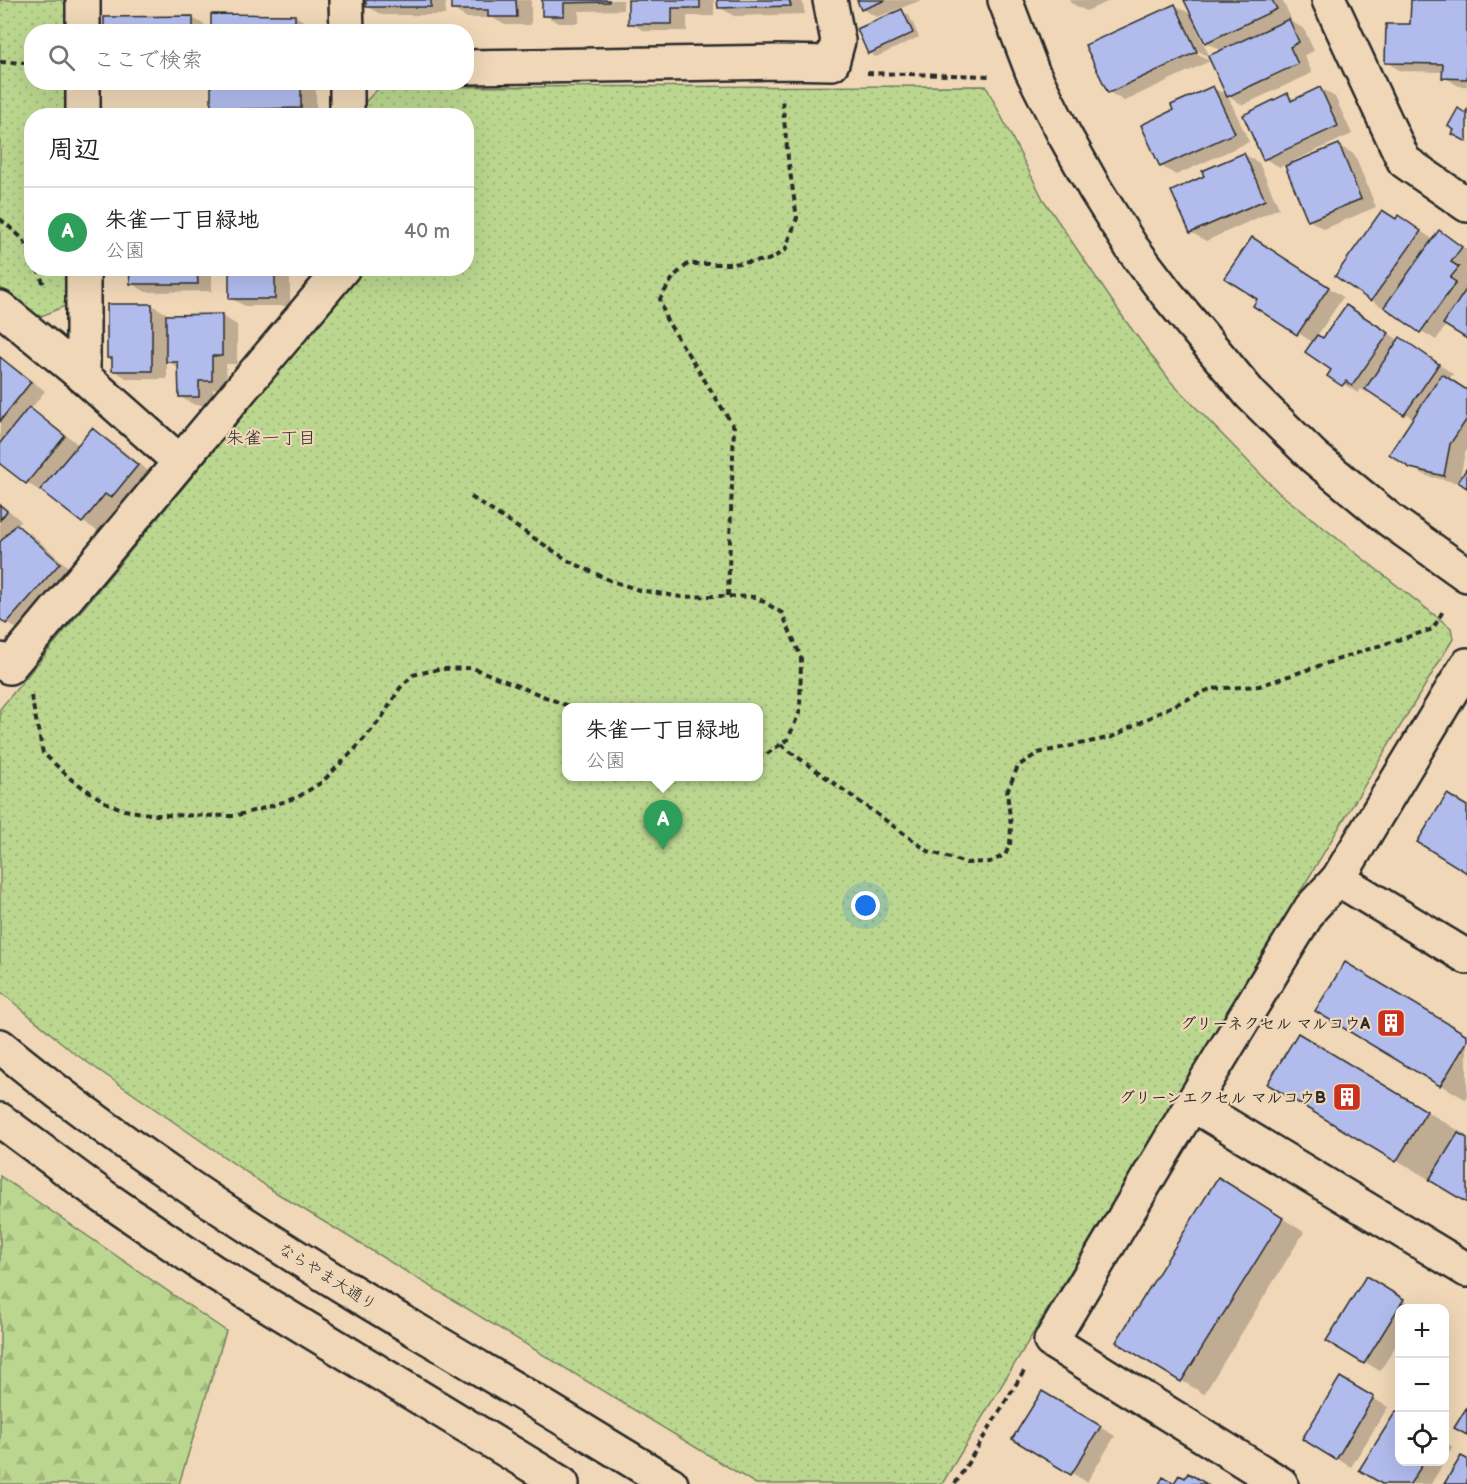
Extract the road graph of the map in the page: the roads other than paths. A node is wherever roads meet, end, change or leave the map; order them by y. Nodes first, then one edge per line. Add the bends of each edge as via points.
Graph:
1 (84, 0) edge
2 (346, 0) edge
3 (830, 0) edge
4 (1005, 0) edge
5 (1329, 0) edge
6 (83, 24) edge
7 (347, 24) edge
8 (474, 67) edge
9 (83, 90) edge
10 (347, 90) edge
11 (83, 108) edge
12 (347, 108) edge
13 (1467, 205) edge
14 (83, 276) edge
15 (336, 276) edge
16 (0, 308) edge
17 (83, 376) junction
18 (180, 462) junction
19 (1467, 575) edge
20 (0, 660) edge
21 (1467, 665) edge
22 (1338, 879) junction
23 (1467, 957) edge
24 (0, 1046) edge
25 (1192, 1104) junction
26 (0, 1120) edge
27 (1467, 1270) edge
28 (562, 1484) edge
29 (671, 1484) edge
30 (1281, 1484) edge

1 - 6 street
2 - 7 street
3 - 8 street via 838,41 832,63
4 - 19 street via 1032,71 1064,134 1126,238 1167,294 1251,395 1314,457 1390,520
5 - 13 street via 1404,161
9 - 11 street
10 - 12 street
14 - 17 street
15 - 18 street
16 - 17 street
17 - 18 street
18 - 20 street via 9,667
21 - 22 street
22 - 23 street
22 - 25 street via 1311,908
24 - 29 street, ならやま大通り via 117,1137 233,1217
25 - 27 street
25 - 30 street via 1052,1341
26 - 28 street via 212,1271

